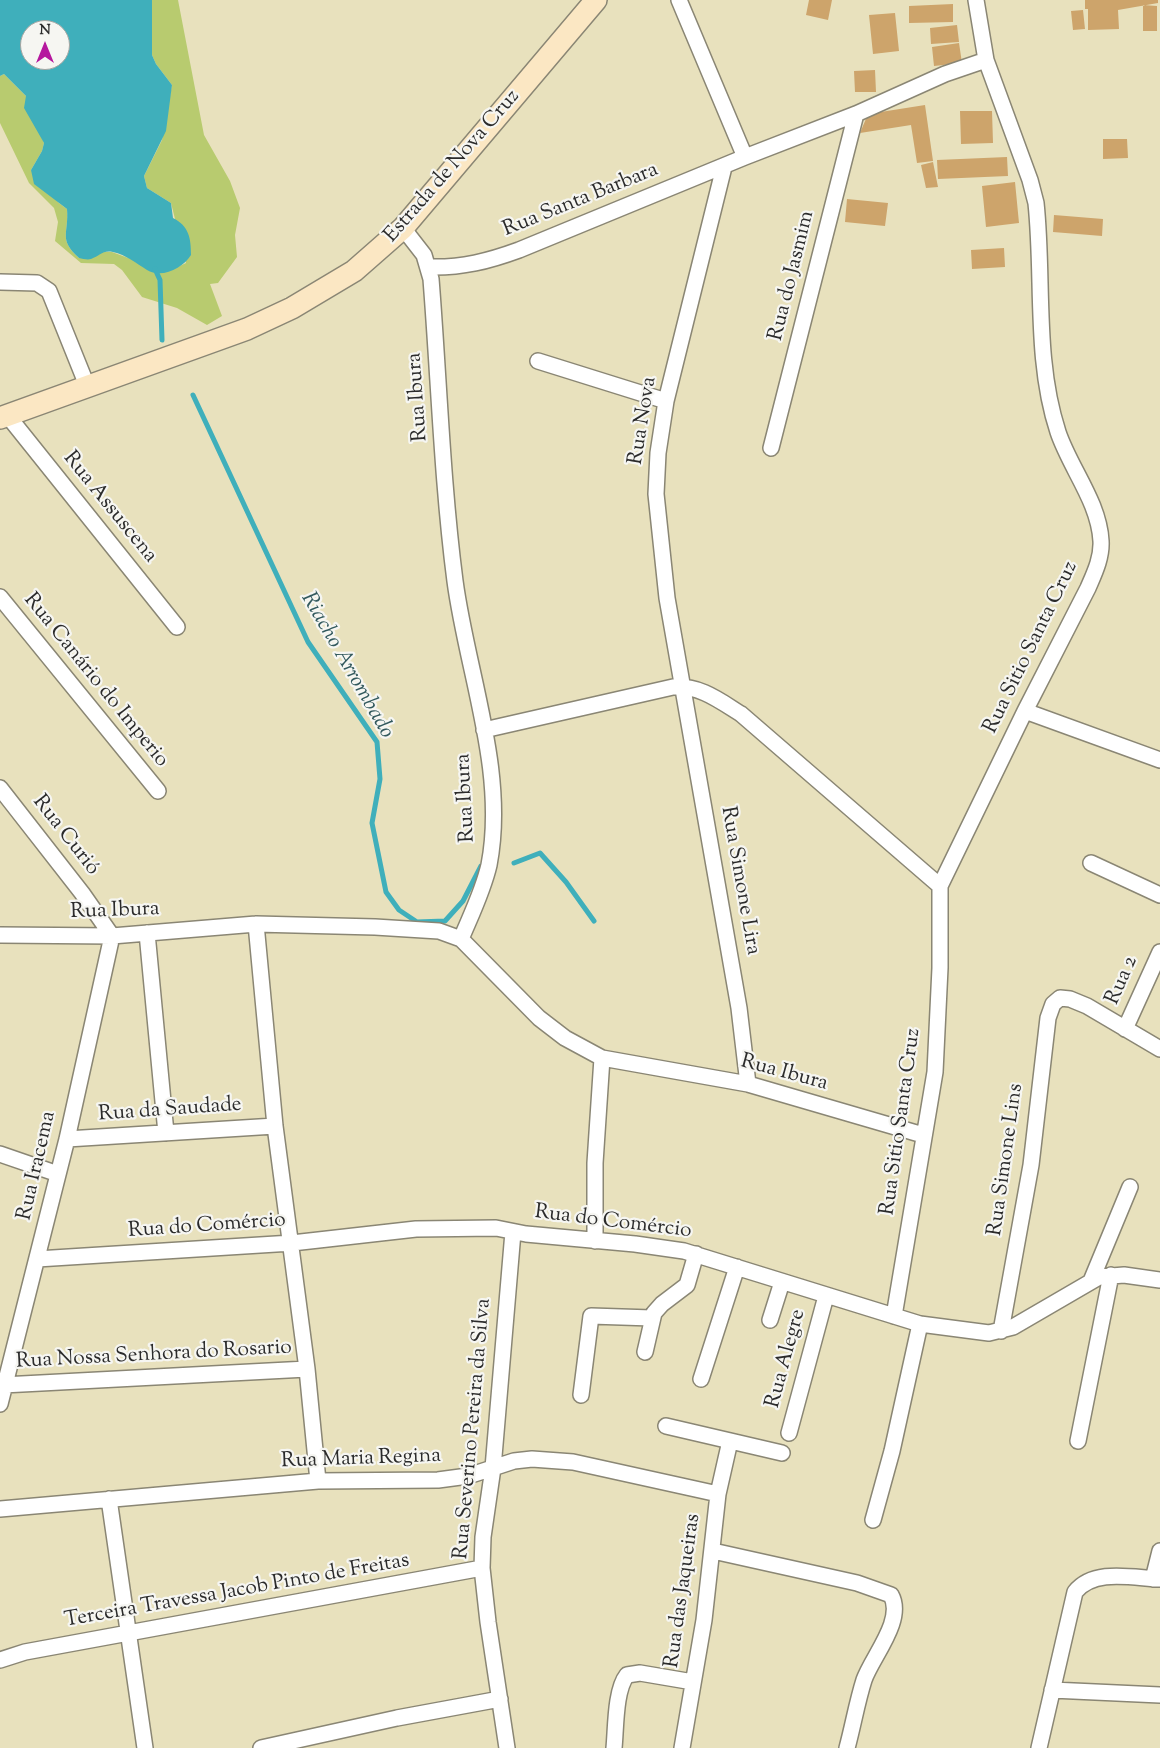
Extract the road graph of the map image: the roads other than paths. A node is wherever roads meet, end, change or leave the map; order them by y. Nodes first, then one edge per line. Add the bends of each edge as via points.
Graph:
1 (596, 0) edge
2 (679, 0) edge
3 (976, 0) edge
4 (986, 60) junction
5 (856, 114) junction
6 (745, 157) junction
7 (724, 167) junction
8 (404, 228) junction
9 (429, 268) junction
10 (0, 282) edge
11 (538, 361) dead end
12 (88, 388) junction
13 (666, 401) junction
14 (4, 417) edge
15 (771, 448) dead end
16 (0, 597) edge
17 (177, 627) dead end
18 (684, 686) junction
19 (1025, 711) junction
20 (484, 730) junction
21 (1160, 760) edge
22 (0, 788) edge
23 (158, 791) dead end
24 (1090, 863) dead end
25 (940, 886) junction
26 (1160, 895) edge
27 (256, 924) junction
28 (147, 933) junction
29 (0, 935) edge
30 (112, 936) junction
31 (461, 939) junction
32 (1160, 952) edge
33 (1125, 1028) junction
34 (1160, 1049) edge
35 (602, 1058) junction
36 (748, 1084) junction
37 (275, 1126) junction
38 (166, 1133) junction
39 (923, 1135) junction
40 (67, 1139) junction
41 (0, 1154) edge
42 (58, 1174) junction
43 (1130, 1186) dead end
44 (514, 1232) junction
45 (595, 1241) junction
46 (292, 1243) junction
47 (696, 1254) junction
48 (37, 1259) junction
49 (737, 1267) junction
50 (1111, 1274) junction
51 (1160, 1280) edge
52 (1091, 1281) junction
53 (782, 1282) junction
54 (826, 1296) junction
55 (894, 1316) junction
56 (652, 1318) junction
57 (770, 1320) dead end
58 (920, 1324) junction
59 (1001, 1331) junction
60 (645, 1352) dead end
61 (307, 1369) junction
62 (701, 1379) dead end
63 (3, 1385) junction
64 (581, 1395) dead end
65 (0, 1404) edge
66 (666, 1426) dead end
67 (789, 1432) dead end
68 (730, 1441) junction
69 (1078, 1441) dead end
70 (782, 1453) dead end
71 (493, 1468) junction
72 (318, 1480) junction
73 (718, 1494) junction
74 (109, 1499) junction
75 (0, 1509) edge
76 (874, 1520) dead end
77 (713, 1550) junction
78 (1160, 1551) edge
79 (482, 1568) junction
80 (1157, 1579) edge
81 (128, 1634) junction
82 (0, 1660) edge
83 (693, 1682) junction
84 (1052, 1690) junction
85 (1160, 1694) edge
86 (500, 1699) junction
87 (145, 1748) edge
88 (260, 1748) edge
89 (507, 1748) edge
90 (614, 1748) edge
91 (682, 1748) edge
92 (847, 1748) edge
93 (1039, 1748) edge

1 - 8 main road, Estrada de Nova Cruz
2 - 6 street
3 - 4 street, Rua Sitio Santa Cruz
4 - 5 street, Rua Santa Barbara via 945,74
4 - 19 street, Rua Sitio Santa Cruz via 1036,203 1045,370 1051,409 1059,435 1095,514 1101,542 1097,568
5 - 6 street, Rua Santa Barbara
5 - 15 street, Rua do Jasmim
6 - 7 street, Rua Santa Barbara
7 - 9 street, Rua Santa Barbara via 489,261 463,267
7 - 13 street, Rua Nova
8 - 9 street, Rua Ibura via 424,255
8 - 12 main road, Estrada de Nova Cruz via 354,271 292,308 247,330
9 - 20 street, Rua Ibura via 455,582
10 - 12 street via 37,283 49,291
11 - 13 street
12 - 14 main road, Estrada de Nova Cruz
13 - 18 street, Rua Nova via 656,494 667,598
14 - 17 street, Rua Assuscena
16 - 23 street, Rua Canário do Imperio
18 - 20 street
18 - 25 street via 713,696 741,714
18 - 36 street, Rua Simone Lira via 739,1008
19 - 21 street
19 - 25 street, Rua Sitio Santa Cruz
20 - 31 street, Rua Ibura via 493,810 491,852 484,881
22 - 30 street, Rua Curió
24 - 26 street
25 - 39 street, Rua Sitio Santa Cruz via 935,1072
27 - 28 street, Rua Ibura
27 - 31 street, Rua Ibura via 439,931
27 - 37 street
28 - 30 street, Rua Ibura
28 - 38 street
29 - 30 street, Rua Ibura
30 - 40 street, Rua Iracema
31 - 35 street, Rua Ibura via 539,1018 565,1038
32 - 33 street, Rua 2
33 - 34 street
33 - 59 street, Rua Simone Lins via 1079,1002 1060,998 1053,1004 1048,1018 1031,1165
35 - 36 street, Rua Ibura
35 - 45 street via 595,1147
36 - 39 street, Rua Ibura
37 - 38 street, Rua da Saudade
37 - 46 street
38 - 40 street, Rua da Saudade
39 - 55 street, Rua Sitio Santa Cruz
40 - 42 street, Rua Iracema
41 - 42 street
42 - 48 street, Rua Iracema
43 - 52 street
44 - 45 street, Rua do Comércio
44 - 46 street, Rua do Comércio via 496,1228 442,1228
44 - 71 street, Rua Severino Pereira da Silva
45 - 47 street, Rua do Comércio via 657,1246
46 - 48 street, Rua do Comércio
46 - 61 street
47 - 49 street, Rua do Comércio
47 - 56 street via 687,1285 662,1304
48 - 63 street, Rua Iracema
49 - 53 street, Rua do Comércio
49 - 62 street
50 - 51 street, Rua do Comércio
50 - 52 street, Rua do Comércio
50 - 69 street
52 - 59 street, Rua do Comércio
53 - 54 street, Rua do Comércio
53 - 57 street
54 - 55 street, Rua do Comércio
54 - 67 street, Rua Alegre
55 - 58 street, Rua do Comércio
56 - 60 street
56 - 64 street via 591,1316
58 - 59 street, Rua do Comércio via 967,1331
58 - 76 street
61 - 63 street, Rua Nossa Senhora do Rosario
61 - 72 street
63 - 65 street, Rua Iracema
66 - 68 street
68 - 70 street
68 - 73 street, Rua das Jaqueiras
71 - 72 street, Rua Maria Regina via 438,1480
71 - 73 street, Rua Maria Regina via 524,1459 552,1460
71 - 79 street, Rua Severino Pereira da Silva via 485,1515
72 - 74 street, Rua Maria Regina
73 - 77 street, Rua das Jaqueiras
74 - 75 street, Rua Maria Regina
74 - 81 street
77 - 83 street, Rua das Jaqueiras
77 - 92 street via 857,1583 888,1592 893,1598 894,1609 885,1641 864,1679
78 - 80 street
79 - 81 street, Terceira Travessa Jacob Pinto de Freitas
79 - 86 street, Rua Severino Pereira da Silva
80 - 84 street via 1100,1577 1085,1581 1072,1599
81 - 82 street, Terceira Travessa Jacob Pinto de Freitas via 25,1652
81 - 87 street
83 - 90 street via 640,1673 627,1675 619,1699
83 - 91 street, Rua das Jaqueiras
84 - 85 street
84 - 93 street
86 - 88 street
86 - 89 street, Rua Severino Pereira da Silva

